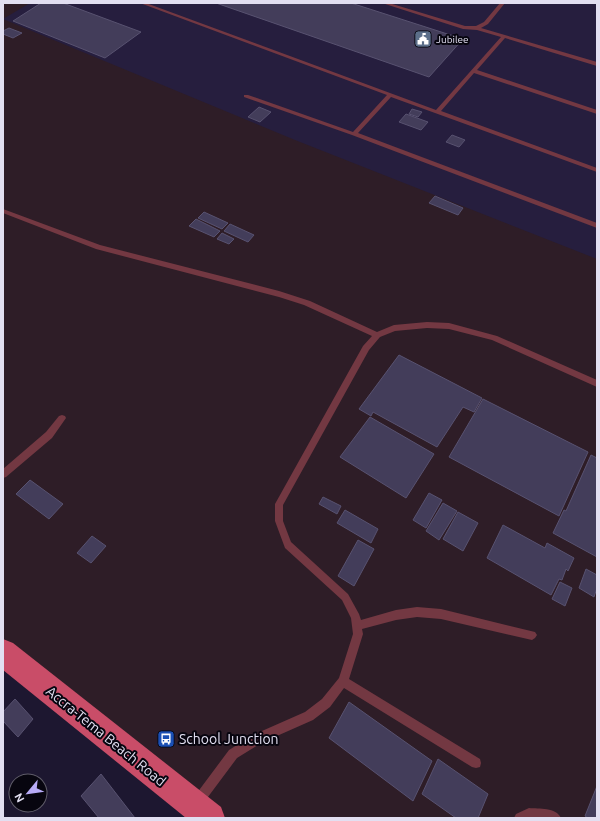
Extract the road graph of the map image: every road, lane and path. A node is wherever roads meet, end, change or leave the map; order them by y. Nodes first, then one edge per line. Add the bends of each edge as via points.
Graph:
1 (142, 3) edge
2 (384, 3) edge
3 (503, 3) edge
4 (477, 28) junction
5 (504, 36) junction
6 (597, 64) edge
7 (473, 72) junction
8 (390, 95) junction
9 (246, 96) dead end
10 (437, 112) junction
11 (597, 112) edge
12 (354, 134) junction
13 (597, 170) edge
14 (3, 211) edge
15 (597, 226) edge
16 (376, 335) junction
17 (597, 384) edge
18 (62, 418) dead end
19 (3, 474) edge
20 (357, 626) junction
21 (532, 635) dead end
22 (3, 653) edge
23 (343, 681) junction
24 (476, 763) dead end
25 (202, 812) edge
26 (520, 818) edge
27 (555, 818) edge

1 - 8 lane
2 - 4 lane via 449,24
3 - 4 lane via 486,23
4 - 5 lane
5 - 6 lane
5 - 7 lane
7 - 10 lane
7 - 11 lane
8 - 10 lane
8 - 12 lane
9 - 12 lane
10 - 13 lane
12 - 15 lane
14 - 16 lane via 98,247 286,296
16 - 17 lane via 394,328 449,326 494,338
16 - 20 lane via 366,348 280,504 279,521 288,545 345,597 356,616
18 - 19 lane via 49,435
20 - 21 lane via 417,612 441,614
20 - 23 lane via 358,634
22 - 25 main road, Accra-Tema Beach Road
23 - 24 lane
23 - 25 lane via 326,703 309,716 257,739 233,754
26 - 27 lane via 529,814

